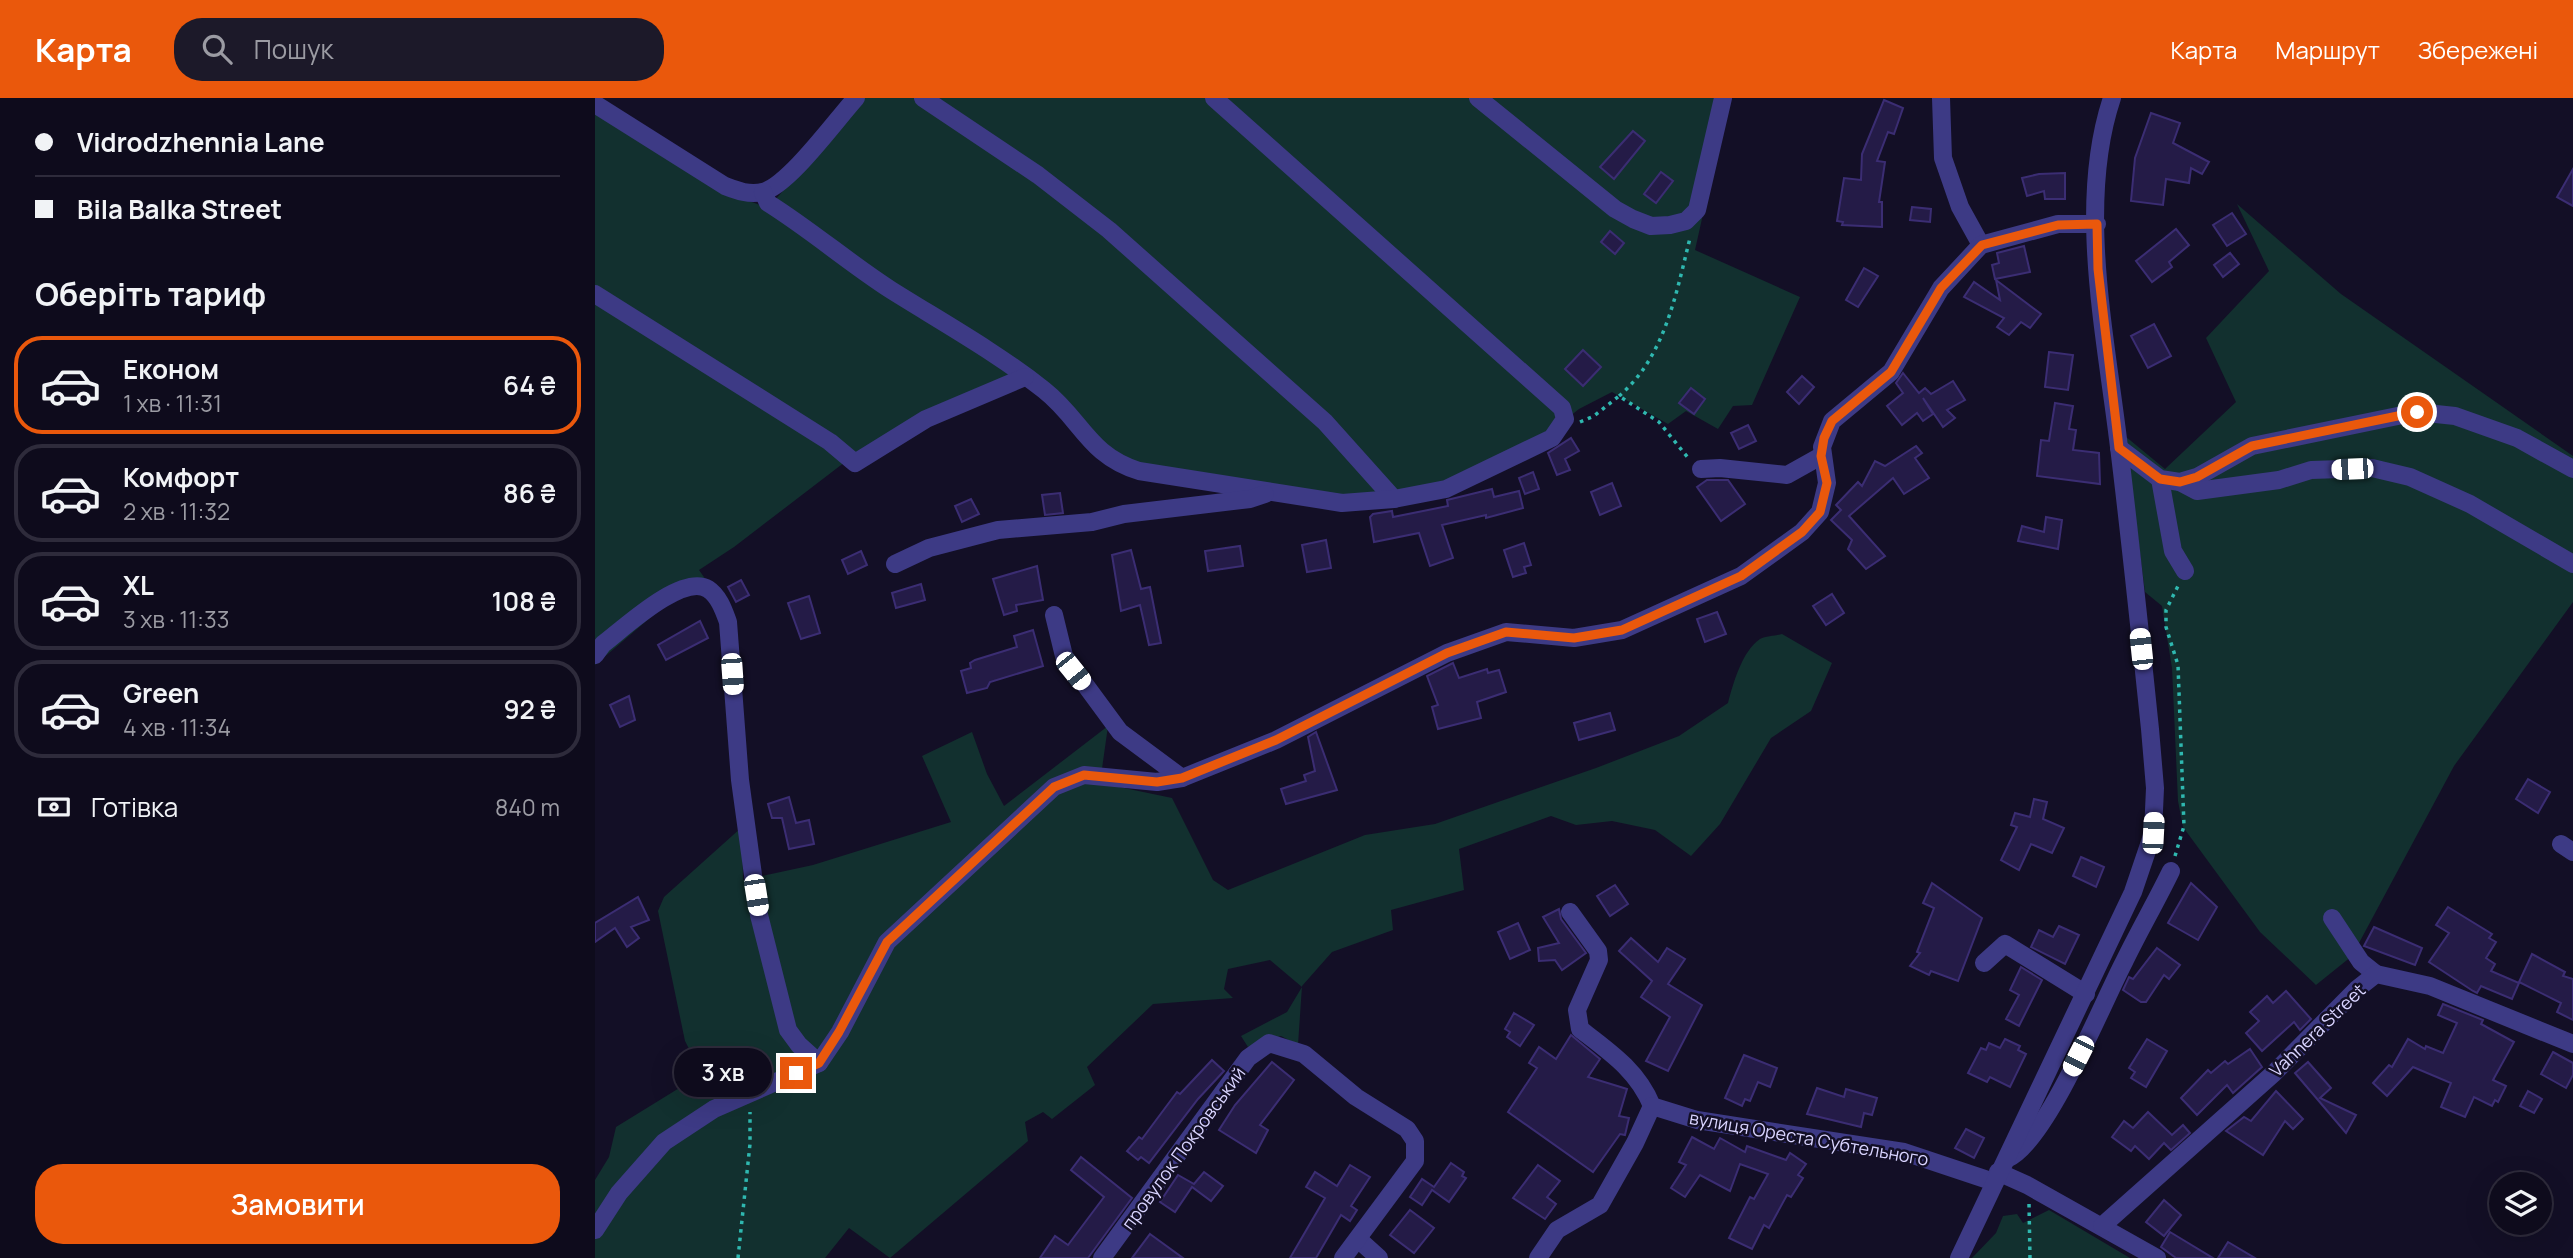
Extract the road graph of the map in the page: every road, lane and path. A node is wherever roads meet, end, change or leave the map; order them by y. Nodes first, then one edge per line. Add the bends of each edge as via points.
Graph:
1 (856, 98) edge
2 (923, 98) edge
3 (1214, 98) edge
4 (1478, 98) edge
5 (1941, 98) edge
6 (2112, 98) edge
7 (1719, 101) edge
8 (595, 104) edge
9 (763, 192) junction
10 (1697, 210) junction
11 (2097, 224) junction
12 (1982, 245) junction
13 (595, 293) edge
14 (1025, 377) junction
15 (1619, 396) junction
16 (1561, 428) junction
17 (2119, 448) junction
18 (1821, 456) junction
19 (1701, 469) joint
20 (2573, 469) edge
21 (2160, 479) junction
22 (2180, 482) junction
23 (1268, 492) junction
24 (1394, 499) junction
25 (895, 564) dead end
26 (2573, 564) edge
27 (2185, 571) joint
28 (1054, 615) dead end
29 (598, 644) edge
30 (1182, 778) junction
31 (2171, 871) joint
32 (1570, 912) dead end
33 (2332, 918) dead end
34 (1984, 963) dead end
35 (2377, 974) junction
36 (2086, 994) junction
37 (2573, 1044) edge
38 (819, 1063) junction
39 (750, 1093) junction
40 (1651, 1106) junction
41 (1998, 1172) junction
42 (2027, 1185) junction
43 (2102, 1226) junction
44 (595, 1230) edge
45 (1358, 1239) junction
46 (739, 1258) edge
47 (1102, 1258) edge
48 (1343, 1258) edge
49 (1379, 1258) edge
50 (1538, 1258) edge
51 (1959, 1258) edge
52 (2030, 1258) edge
53 (2157, 1258) edge

1 - 9 street via 783,182
2 - 24 street via 1038,175 1109,230 1325,422
3 - 16 street via 1562,408 1565,419
4 - 10 street via 1633,219 1651,226 1670,225 1686,221
5 - 12 street via 1943,158 1960,207
6 - 11 street via 2103,124 2097,171
7 - 10 street
8 - 9 street via 725,186 744,193
9 - 14 street via 768,203 888,288
10 - 15 path via 1679,285 1655,352 1636,382
11 - 12 street via 2058,225
11 - 17 street
12 - 18 street via 1941,288 1891,372 1832,421
13 - 14 street via 830,442 855,463 926,419
14 - 23 street via 1045,391 1095,447 1117,464
15 - 16 path via 1594,416
15 - 19 path via 1659,422
16 - 24 street via 1552,438 1446,489
17 - 21 street
17 - 36 street via 2150,729 2153,833 2133,892
18 - 19 street via 1787,475
18 - 30 street via 1827,483 1820,512 1741,576 1622,630 1574,638 1506,632 1447,653 1276,740
20 - 22 street via 2517,438 2455,416 2417,412 2252,446
21 - 22 street
21 - 27 street via 2173,551
22 - 26 street via 2197,491 2279,480 2311,470 2372,468 2410,477 2470,504
23 - 24 street via 1342,503
23 - 25 street via 1250,499 1092,522 998,530 929,548
27 - 31 path via 2166,610 2166,627 2178,665 2184,826
28 - 30 street via 1064,656 1120,732
29 - 38 street via 673,592 697,586 708,589 720,602 728,622 740,780 759,915 788,1030
30 - 38 street via 1157,782 1084,775 1054,787 887,942
31 - 41 street via 2066,1079 2033,1136
32 - 40 street via 1598,951 1599,960 1577,1010 1580,1029 1620,1059 1643,1085
33 - 35 street via 2361,962
34 - 36 street via 2005,944
35 - 37 street, Vahnera Street via 2430,986
35 - 43 street, Vahnera Street
36 - 41 street
38 - 39 street
39 - 44 street via 664,1142 619,1193
39 - 46 path
40 - 41 street, вулиця Ореста Субтельного via 1696,1120 1904,1152
40 - 50 street via 1600,1205 1557,1230
41 - 42 street, вулиця Ореста Субтельного
41 - 51 street
42 - 43 street, вулиця Ореста Субтельного
42 - 52 path
43 - 53 street, вулиця Ореста Субтельного
45 - 47 street, провулок Покровський via 1415,1161 1415,1141 1407,1129 1356,1097 1304,1054 1269,1043 1248,1058
45 - 48 street
45 - 49 street

